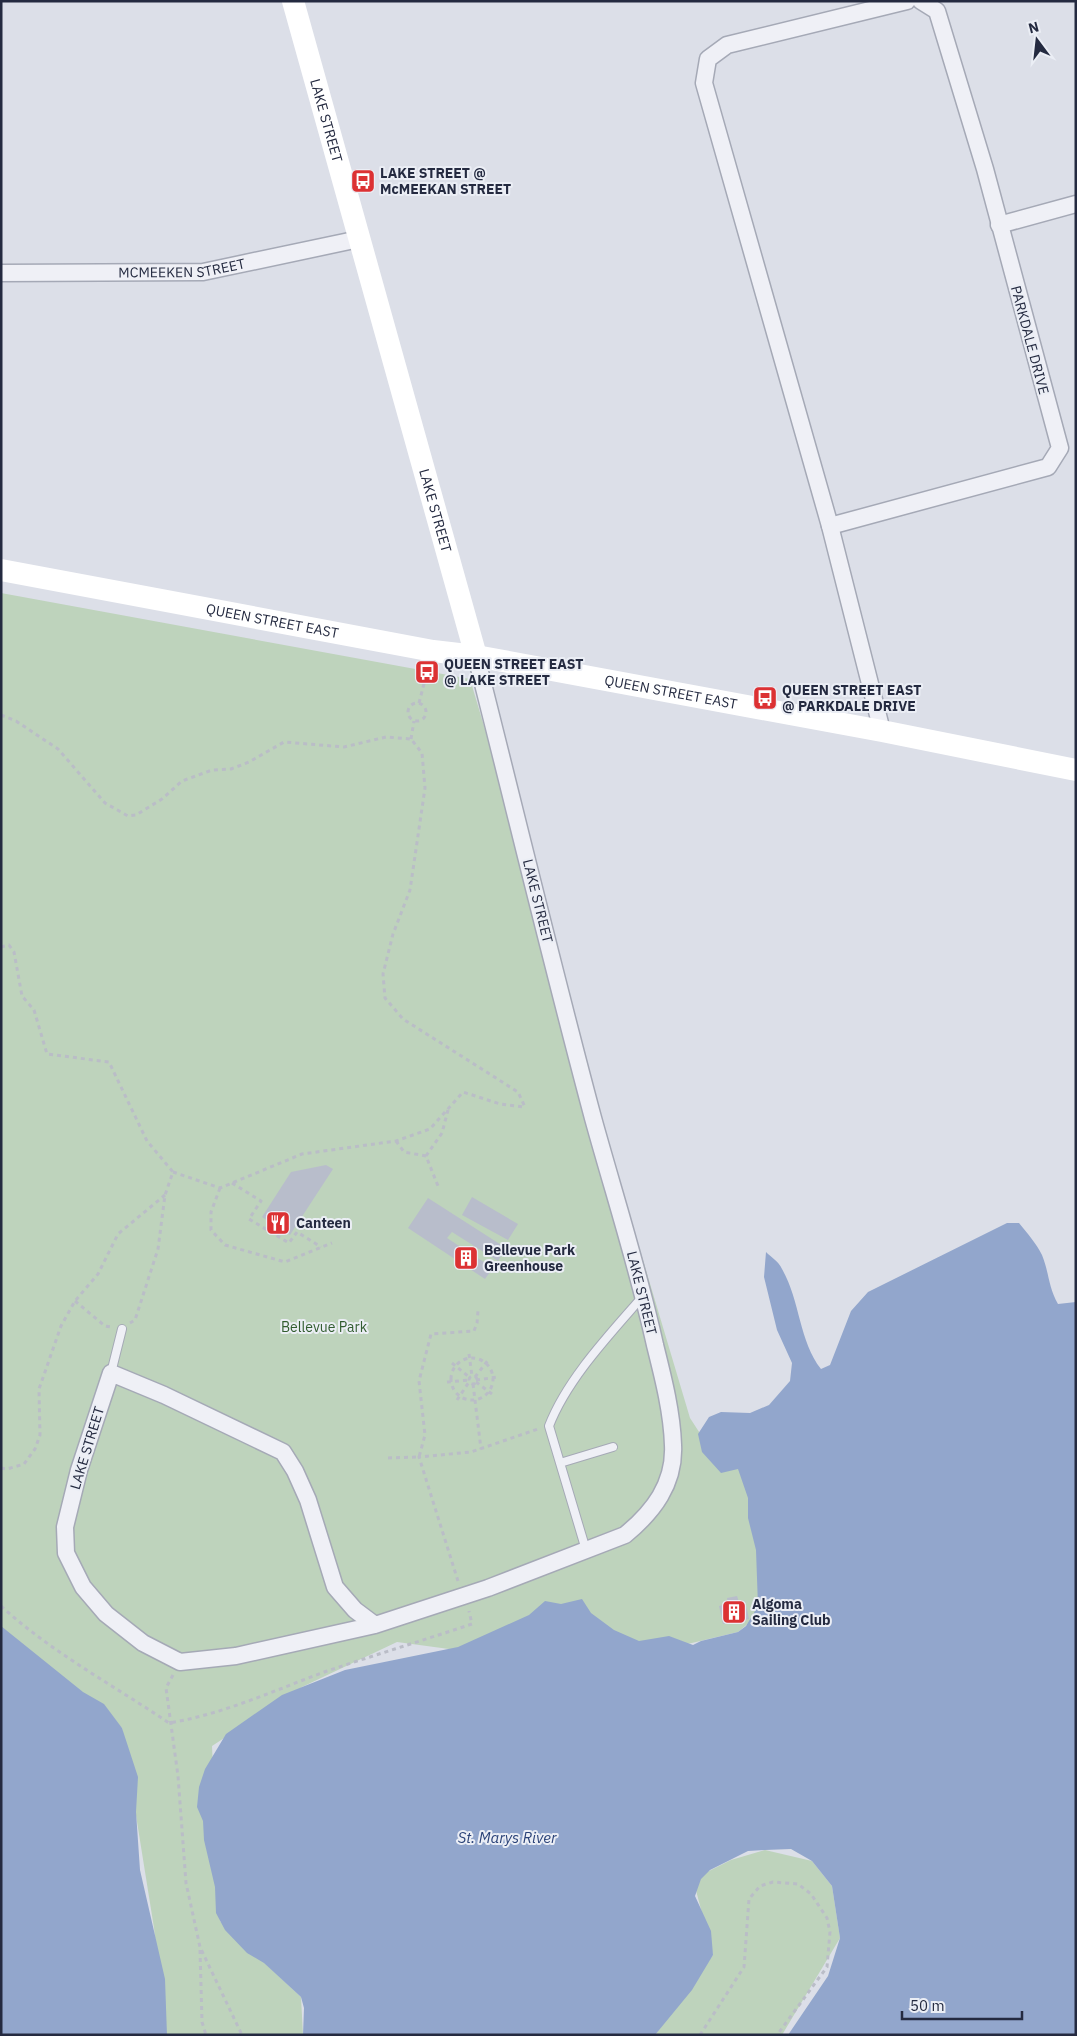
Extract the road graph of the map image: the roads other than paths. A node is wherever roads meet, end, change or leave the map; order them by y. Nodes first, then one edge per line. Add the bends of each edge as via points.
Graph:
1 (293, 1) edge
2 (907, 1) edge
3 (921, 1) edge
4 (1076, 204) edge
5 (999, 225) junction
6 (359, 239) junction
7 (1, 273) edge
8 (830, 526) junction
9 (1, 570) edge
10 (476, 656) junction
11 (882, 731) junction
12 (1076, 770) edge
13 (644, 1295) junction
14 (122, 1329) road end
15 (111, 1373) junction
16 (614, 1447) dead end
17 (560, 1463) junction
18 (586, 1551) junction
19 (375, 1625) junction

1 - 6 main road, LAKE STREET
2 - 8 street via 727,45 708,59 704,82
3 - 5 street, PARKDALE DRIVE via 937,12
4 - 5 street
5 - 8 street, PARKDALE DRIVE via 1060,448 1048,467
6 - 7 street, MCMEEKEN STREET via 203,272
6 - 10 main road, LAKE STREET
8 - 11 street
9 - 10 main road, QUEEN STREET EAST via 433,651
10 - 11 main road, QUEEN STREET EAST
10 - 13 street, LAKE STREET via 593,1117
11 - 12 main road, QUEEN STREET EAST
13 - 17 lane via 607,1337 562,1399 549,1426
13 - 18 street, LAKE STREET via 663,1377 673,1446 669,1476 664,1492 642,1521 625,1535
14 - 15 lane
15 - 19 street via 283,1452 308,1500 335,1587 355,1610
15 - 19 street, LAKE STREET via 79,1470 65,1527 66,1553 83,1586 106,1614 143,1643 180,1662 236,1656
16 - 17 lane
17 - 18 lane
18 - 19 street, LAKE STREET

